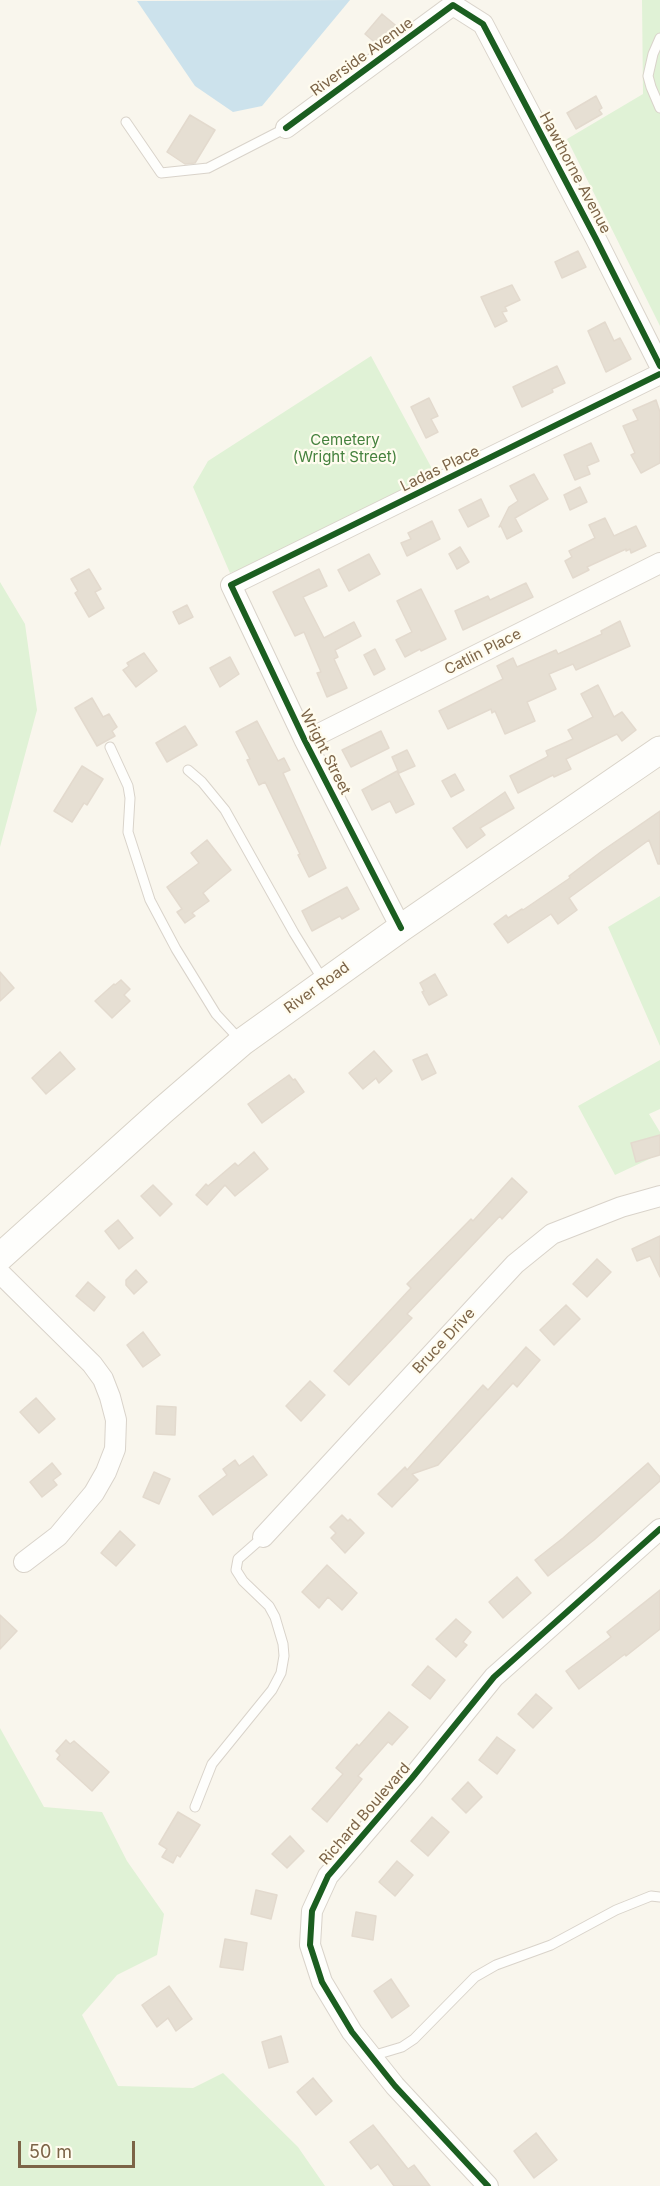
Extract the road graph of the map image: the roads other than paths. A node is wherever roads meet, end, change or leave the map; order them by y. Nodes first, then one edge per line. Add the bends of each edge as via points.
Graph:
1 (453, 4) joint
2 (660, 38) edge
3 (660, 108) edge
4 (126, 122) dead end
5 (286, 128) joint
6 (660, 366) edge
7 (660, 374) edge
8 (660, 563) edge
9 (231, 585) joint
10 (305, 741) junction
11 (110, 747) dead end
12 (660, 750) edge
13 (188, 770) dead end
14 (401, 928) junction
15 (324, 982) junction
16 (242, 1042) junction
17 (660, 1196) edge
18 (0, 1257) edge
19 (0, 1273) edge
20 (660, 1529) edge
21 (263, 1537) joint
22 (24, 1562) dead end
23 (195, 1807) dead end
24 (660, 1897) edge
25 (372, 2056) junction
26 (488, 2186) edge

1 - 5 street, Riverside Avenue
1 - 6 street, Hawthorne Avenue via 483,24
2 - 3 lane via 648,76
4 - 5 lane via 161,173 208,168
7 - 9 street, Ladas Place
8 - 10 street, Catlin Place
9 - 10 street, Wright Street
10 - 14 street, Wright Street
11 - 16 lane via 128,786 128,832 150,900 216,1014
12 - 14 main road, River Road
13 - 15 lane via 225,810
14 - 15 main road, River Road
15 - 16 main road, River Road
16 - 18 main road, River Road
17 - 21 street, Bruce Drive via 552,1234 515,1264
19 - 22 street via 92,1365 103,1379 116,1420 115,1449 94,1493 58,1536
20 - 25 street, Richard Boulevard via 494,1677 328,1876 312,1911 310,1945 322,1982 352,2032
21 - 23 lane via 238,1559 236,1570 275,1617 283,1644 281,1673 272,1690 212,1764
24 - 25 lane via 651,1896 616,1910 551,1945 496,1965 468,1983 414,2039
25 - 26 street, Richard Boulevard

